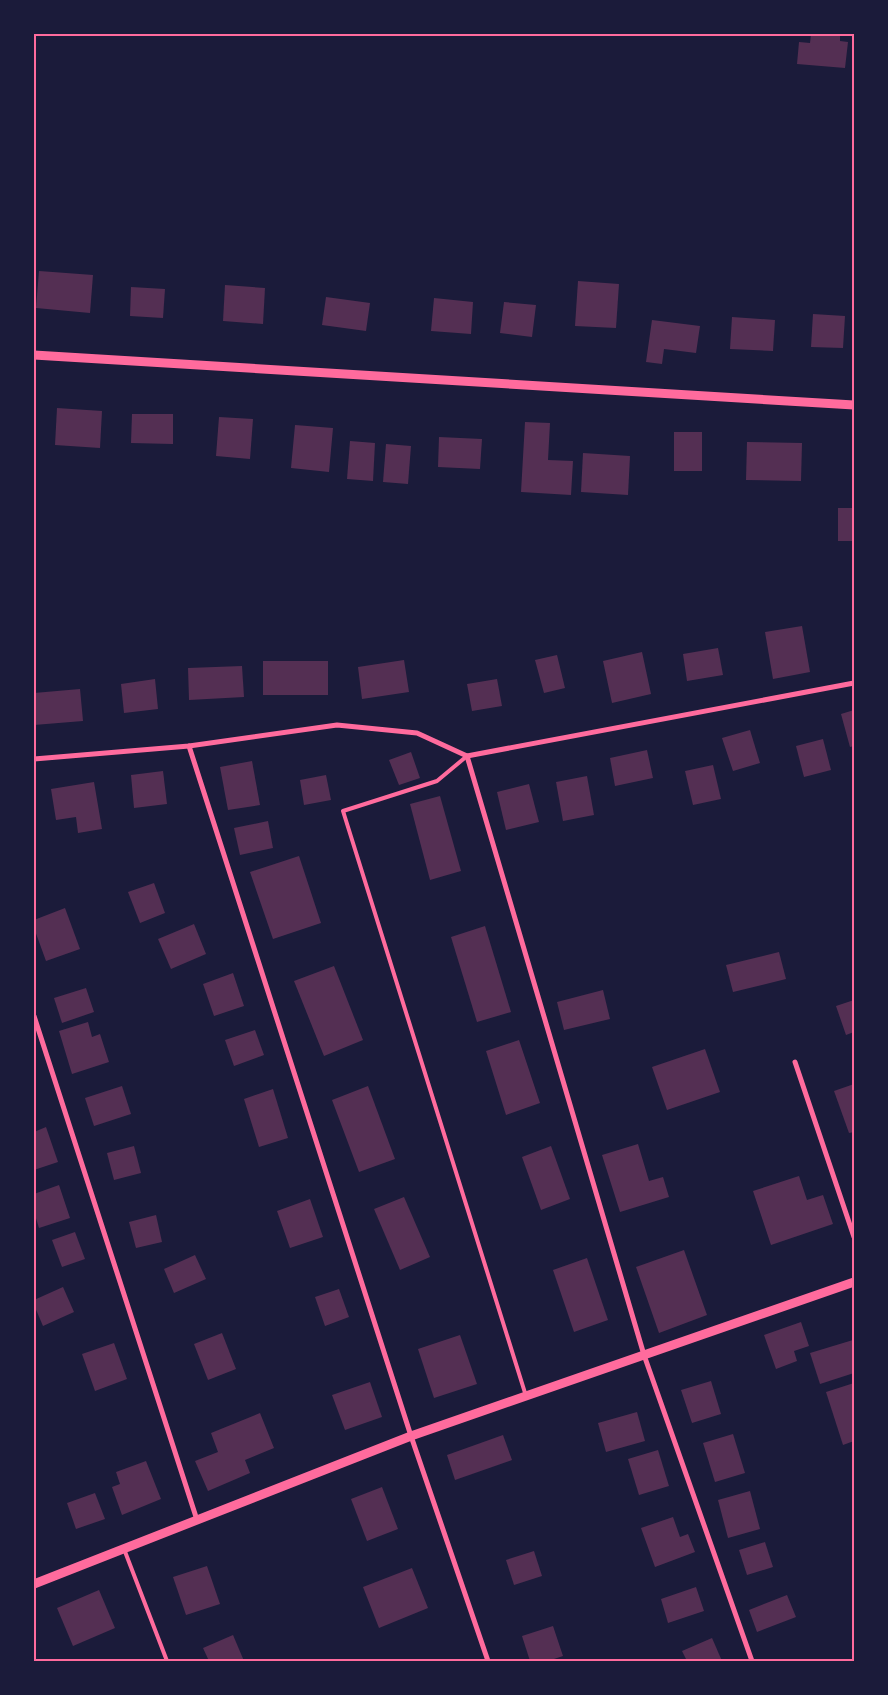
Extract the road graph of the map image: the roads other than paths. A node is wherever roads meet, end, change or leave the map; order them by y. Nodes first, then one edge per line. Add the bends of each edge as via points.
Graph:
1 (34, 355) edge
2 (854, 405) edge
3 (854, 683) edge
4 (189, 746) junction
5 (467, 756) junction
6 (34, 759) edge
7 (34, 1016) edge
8 (795, 1062) dead end
9 (854, 1237) edge
10 (854, 1282) edge
11 (644, 1355) junction
12 (526, 1396) junction
13 (410, 1436) junction
14 (197, 1520) junction
15 (124, 1549) junction
16 (34, 1584) edge
17 (167, 1661) edge
18 (488, 1661) edge
19 (752, 1661) edge

1 - 2 street
3 - 5 street
4 - 5 street via 337,725 417,732
4 - 6 street
4 - 13 street
5 - 11 street
5 - 12 lane via 437,781 343,811
7 - 14 street
8 - 9 street
10 - 11 street
11 - 12 street
11 - 19 street
12 - 13 street
13 - 14 street
13 - 18 street
14 - 15 street
15 - 16 street
15 - 17 lane

